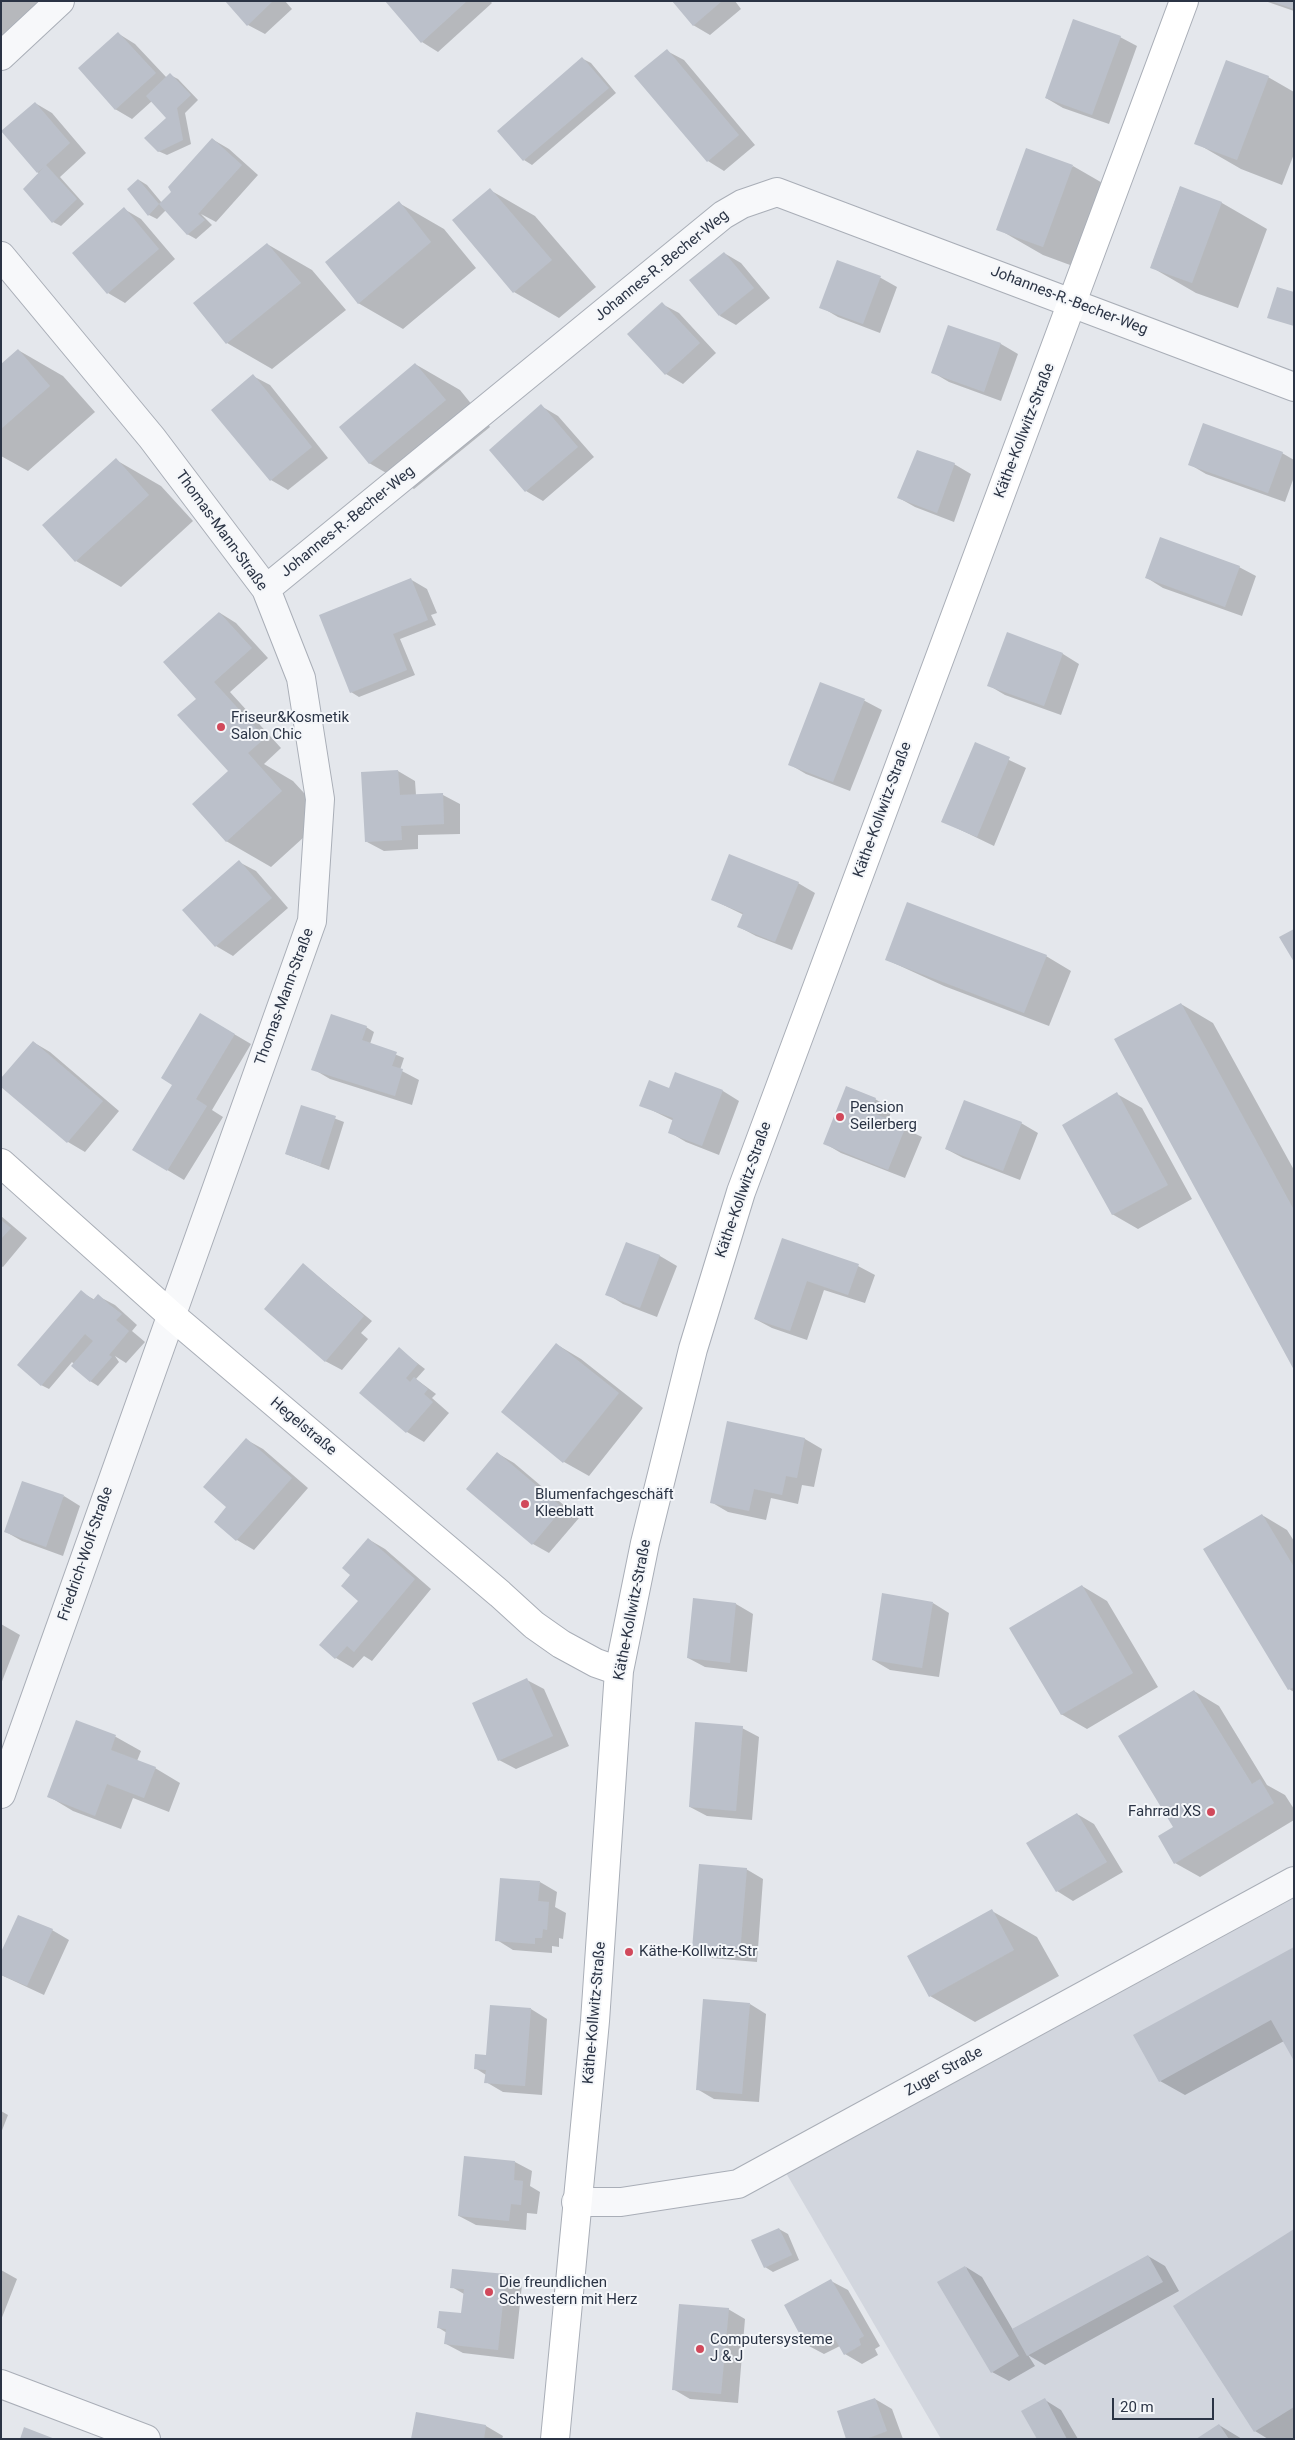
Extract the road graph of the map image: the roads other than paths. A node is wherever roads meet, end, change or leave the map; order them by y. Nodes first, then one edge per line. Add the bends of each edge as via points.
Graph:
1 (60, 1) edge
2 (1184, 1) edge
3 (1, 56) edge
4 (1, 256) edge
5 (1073, 302) junction
6 (1294, 387) edge
7 (266, 589) junction
8 (1, 1163) edge
9 (170, 1314) junction
10 (619, 1671) junction
11 (1, 1794) edge
12 (1294, 1881) edge
13 (576, 2202) junction
14 (1, 2384) edge
15 (146, 2439) edge
16 (555, 2439) edge

1 - 3 street
2 - 5 street, Käthe-Kollwitz-Straße
4 - 7 street, Thomas-Mann-Straße via 152,438
5 - 6 street, Johannes-R.-Becher-Weg
5 - 7 street, Johannes-R.-Becher-Weg via 777,192 742,204 723,215
5 - 10 street, Käthe-Kollwitz-Straße via 741,1192 684,1384 642,1552
7 - 9 street, Thomas-Mann-Straße via 301,678 320,799 312,921
8 - 9 street, Hegelstraße
9 - 10 street, Hegelstraße via 534,1625 596,1663
9 - 11 street, Friedrich-Wolf-Straße
10 - 13 street, Käthe-Kollwitz-Straße via 595,2021
12 - 13 street, Zuger Straße via 738,2184 621,2202
13 - 16 street, Käthe-Kollwitz-Straße
14 - 15 street

